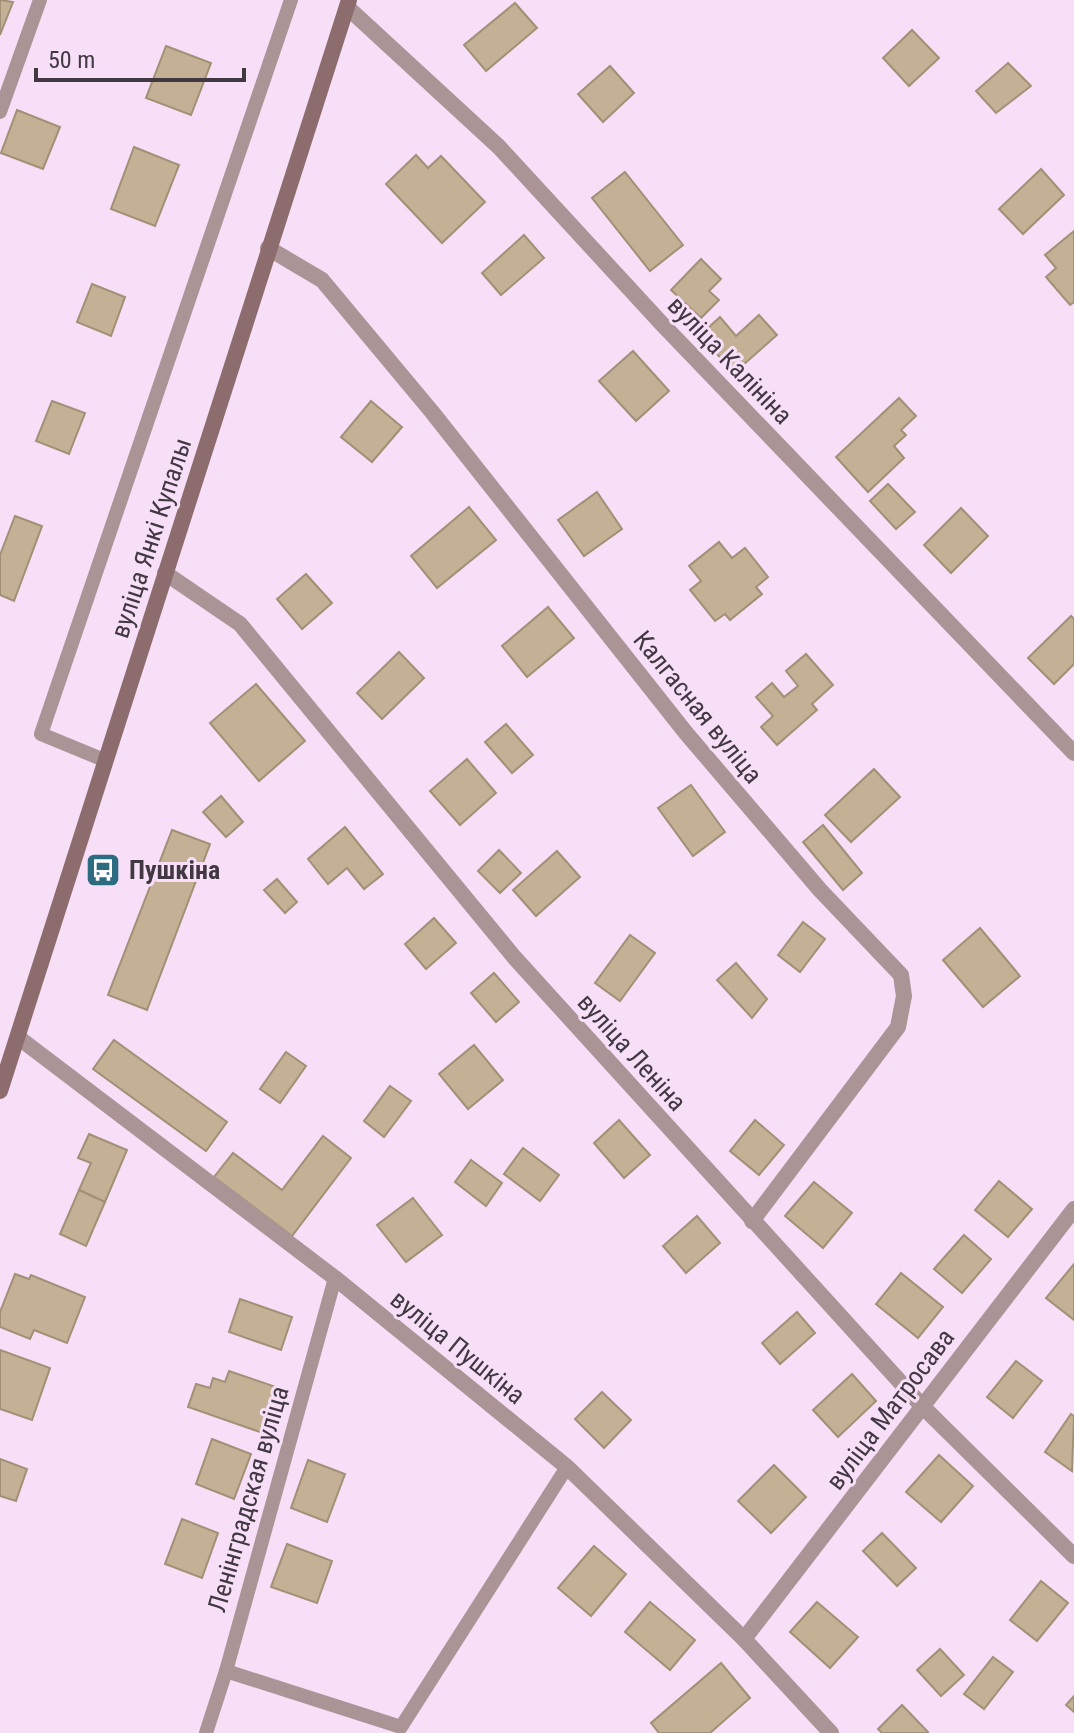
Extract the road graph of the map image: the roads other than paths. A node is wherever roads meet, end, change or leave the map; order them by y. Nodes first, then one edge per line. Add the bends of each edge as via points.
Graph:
1 (40, 0) edge
2 (291, 0) edge
3 (348, 3) edge
4 (0, 112) edge
5 (268, 248) junction
6 (165, 573) junction
7 (1074, 753) edge
8 (104, 760) junction
9 (19, 1038) junction
10 (0, 1091) edge
11 (1074, 1209) edge
12 (752, 1221) junction
13 (335, 1278) junction
14 (922, 1406) junction
15 (567, 1467) junction
16 (1074, 1556) edge
17 (744, 1639) junction
18 (226, 1671) junction
19 (206, 1733) edge
20 (831, 1733) edge

1 - 4 lane
2 - 8 lane via 41,734
3 - 5 street, вуліца Янкі Купалы
3 - 7 street, вуліца Калініна via 499,147
5 - 6 street, вуліца Янкі Купалы
5 - 12 street, Калгасная вуліца via 322,280 686,733 820,890 901,975 904,996 898,1027
6 - 8 street, вуліца Янкі Купалы
6 - 12 street, вуліца Леніна via 240,624 514,957
8 - 9 street, вуліца Янкі Купалы
9 - 10 street, вуліца Янкі Купалы
9 - 13 street, вуліца Пушкіна
11 - 14 street, вуліца Матросава
12 - 14 street, вуліца Леніна
13 - 15 street, вуліца Пушкіна
13 - 18 lane, Ленінградская вуліца
14 - 16 street, вуліца Леніна
14 - 17 street, вуліца Матросава
15 - 17 street, вуліца Пушкіна
15 - 18 lane via 401,1727
17 - 20 street, вуліца Пушкіна
18 - 19 lane, Ленінградская вуліца

